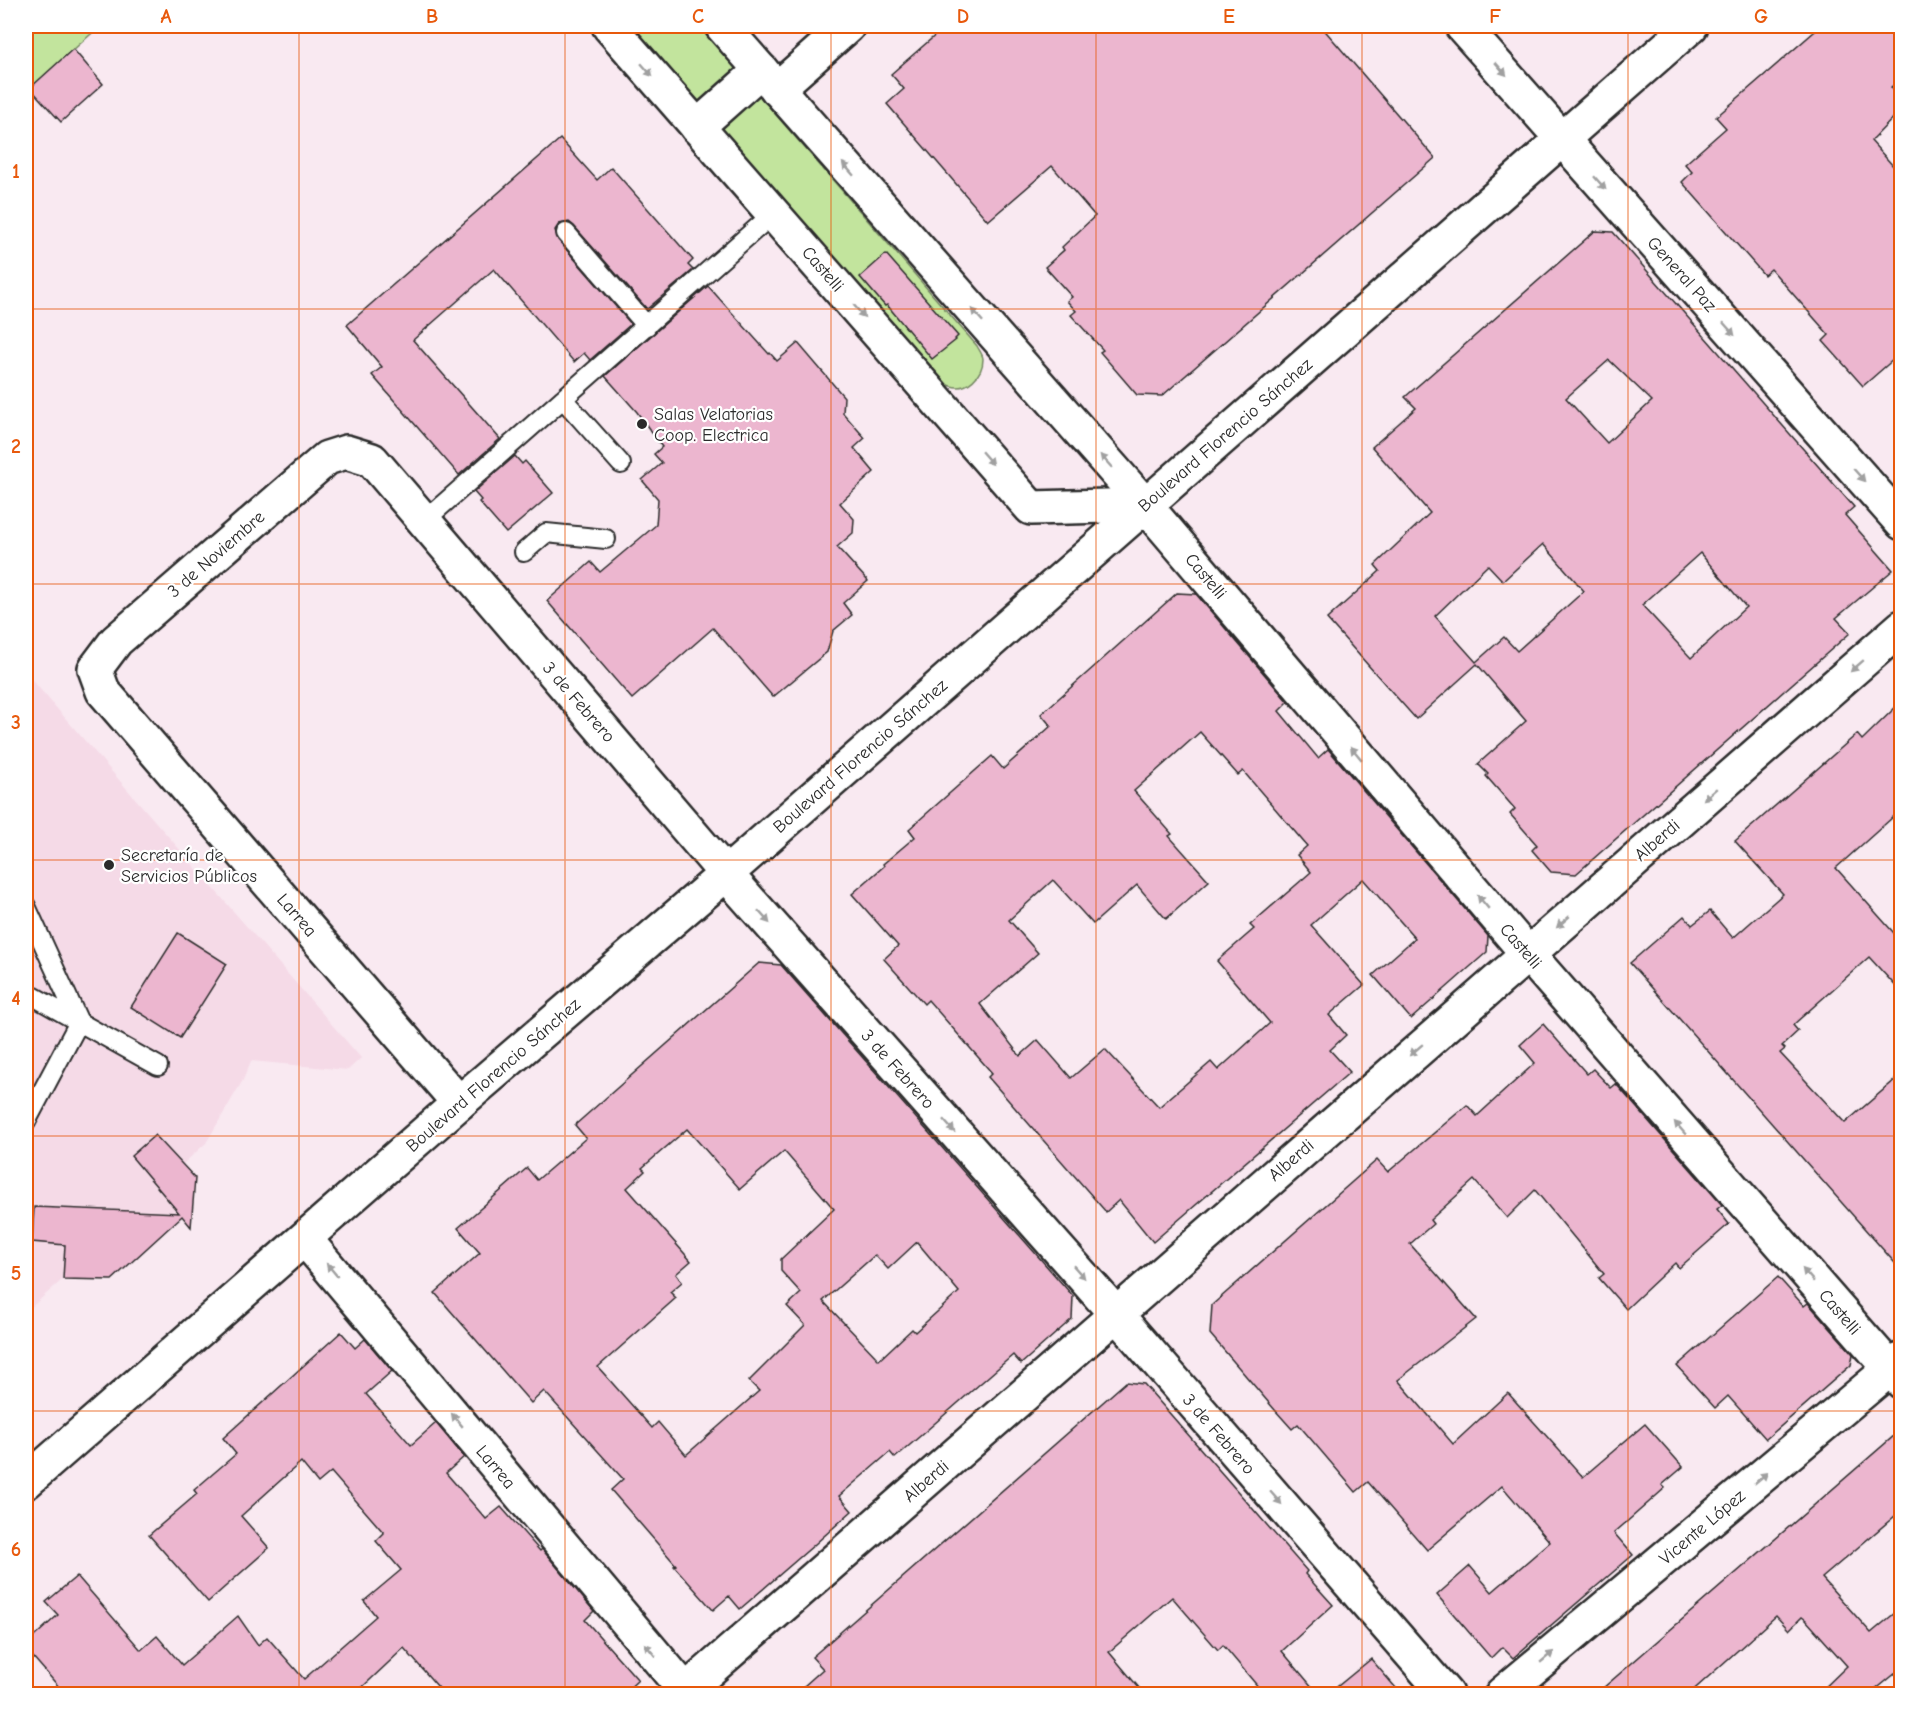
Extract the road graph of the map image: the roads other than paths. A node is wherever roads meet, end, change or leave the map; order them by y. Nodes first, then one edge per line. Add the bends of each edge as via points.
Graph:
1 (609, 26) edge
2 (722, 26) edge
3 (848, 26) edge
4 (1462, 26) edge
5 (1691, 26) edge
6 (769, 80) junction
7 (697, 127) junction
8 (1562, 139) junction
9 (774, 213) junction
10 (566, 233) dead end
11 (647, 326) junction
12 (563, 399) junction
13 (346, 452) joint
14 (621, 464) dead end
15 (1145, 505) junction
16 (424, 521) junction
17 (1902, 523) edge
18 (606, 539) dead end
19 (524, 552) dead end
20 (1902, 627) edge
21 (95, 669) joint
22 (726, 873) junction
23 (26, 906) edge
24 (1527, 953) junction
25 (26, 992) edge
26 (79, 1022) junction
27 (158, 1066) dead end
28 (459, 1103) junction
29 (26, 1122) edge
30 (305, 1239) junction
31 (1116, 1314) junction
32 (1898, 1370) edge
33 (26, 1482) edge
34 (685, 1694) edge
35 (1446, 1695) edge
36 (1502, 1695) edge

1 -> 7 street, Castelli
2 - 6 street, Castelli
3 - 6 street
4 -> 8 street, General Paz
5 - 8 street, Boulevard Florencio Sánchez
6 - 7 street
15 -> 6 street, Castelli
7 - 9 street, Castelli
8 - 15 street, Boulevard Florencio Sánchez
8 -> 17 street, General Paz
9 - 11 lane
9 -> 15 street, Castelli via 1031,508
10 - 11 lane
11 - 12 lane
12 - 14 lane
12 - 16 lane
13 - 16 street, 3 de Febrero via 372,460
13 - 21 street, 3 de Noviembre via 327,458 116,641
15 - 22 street, Boulevard Florencio Sánchez
24 -> 15 street, Castelli
16 - 22 street, 3 de Febrero
18 - 19 lane via 546,533
20 -> 24 street, Alberdi
21 - 28 street, Larrea via 103,691
22 - 28 street, Boulevard Florencio Sánchez
22 -> 31 street, 3 de Febrero
23 - 26 lane
24 -> 31 street, Alberdi
32 -> 24 street, Castelli
25 - 26 lane
26 - 27 lane
26 - 29 lane
28 - 30 street, Boulevard Florencio Sánchez
30 - 33 street, Boulevard Florencio Sánchez
34 -> 30 street, Larrea
31 - 34 street, Alberdi
31 -> 35 street, 3 de Febrero
36 -> 32 street, Vicente López

